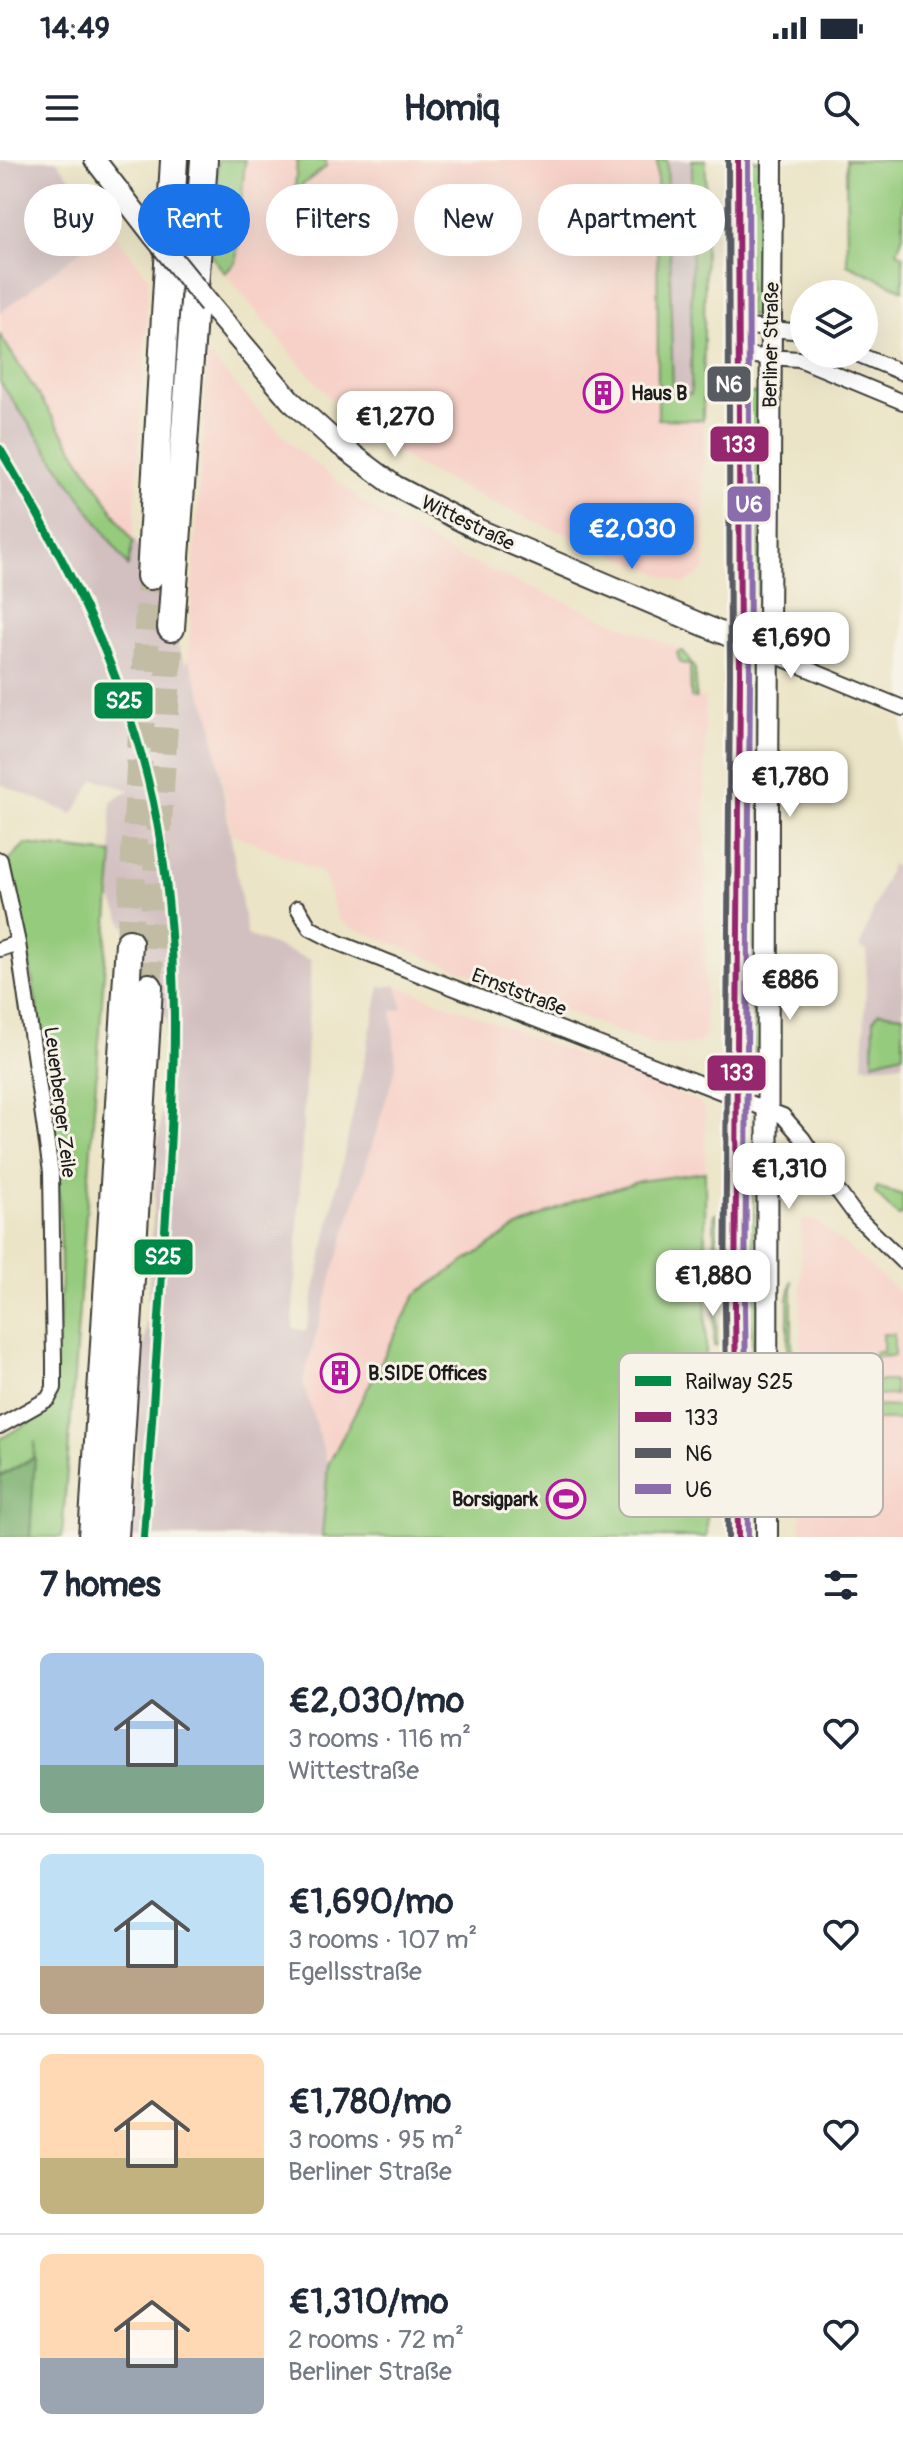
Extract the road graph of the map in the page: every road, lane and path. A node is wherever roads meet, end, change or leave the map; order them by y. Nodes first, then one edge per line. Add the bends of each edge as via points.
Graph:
1 (95, 160) edge
2 (174, 160) edge
3 (204, 160) edge
4 (738, 160) edge
5 (772, 160) edge
6 (738, 326) junction
7 (771, 328) junction
8 (790, 330) edge
9 (738, 355) junction
10 (771, 356) junction
11 (878, 363) edge
12 (903, 373) edge
13 (903, 402) edge
14 (150, 576) tunnel mouth
15 (171, 628) tunnel mouth
16 (740, 641) junction
17 (769, 653) junction
18 (903, 708) edge
19 (0, 860) edge
20 (298, 908) dead end
21 (18, 943) junction
22 (129, 943) tunnel mouth
23 (0, 949) edge
24 (149, 987) tunnel mouth
25 (737, 1099) junction
26 (768, 1111) junction
27 (903, 1262) edge
28 (735, 1353) edge
29 (767, 1353) edge
30 (0, 1426) edge
31 (738, 1517) edge
32 (767, 1517) edge
33 (92, 1537) edge
34 (115, 1537) edge
35 (738, 1537) edge
36 (767, 1537) edge

1 - 16 main road, Wittestraße, bridge via 291,401 395,486 479,530
2 - 14 highway
3 - 15 highway
4 - 6 main road, Berliner Straße
5 - 7 main road, Berliner Straße
6 - 7 street
6 - 9 main road, Berliner Straße
7 - 8 street
7 - 10 main road, Berliner Straße
9 - 10 street
9 - 16 main road, Berliner Straße
10 - 13 street via 799,359
10 - 17 main road, Berliner Straße
11 - 12 street
16 - 17 main road, Wittestraße
16 - 25 main road, Berliner Straße
17 - 18 street
17 - 26 main road, Berliner Straße
19 - 21 street, Leuenberger Zeile
20 - 25 street, Ernststraße via 310,928 339,943
21 - 23 street
21 - 30 street, Leuenberger Zeile via 51,1172 54,1388 48,1399
22 - 33 highway
24 - 34 highway
25 - 26 street, Ernststraße
25 - 28 main road, Berliner Straße
26 - 27 street, Ernststraße via 783,1116 795,1129 857,1217
26 - 29 main road, Berliner Straße
31 - 35 main road, Berliner Straße
32 - 36 main road, Berliner Straße

